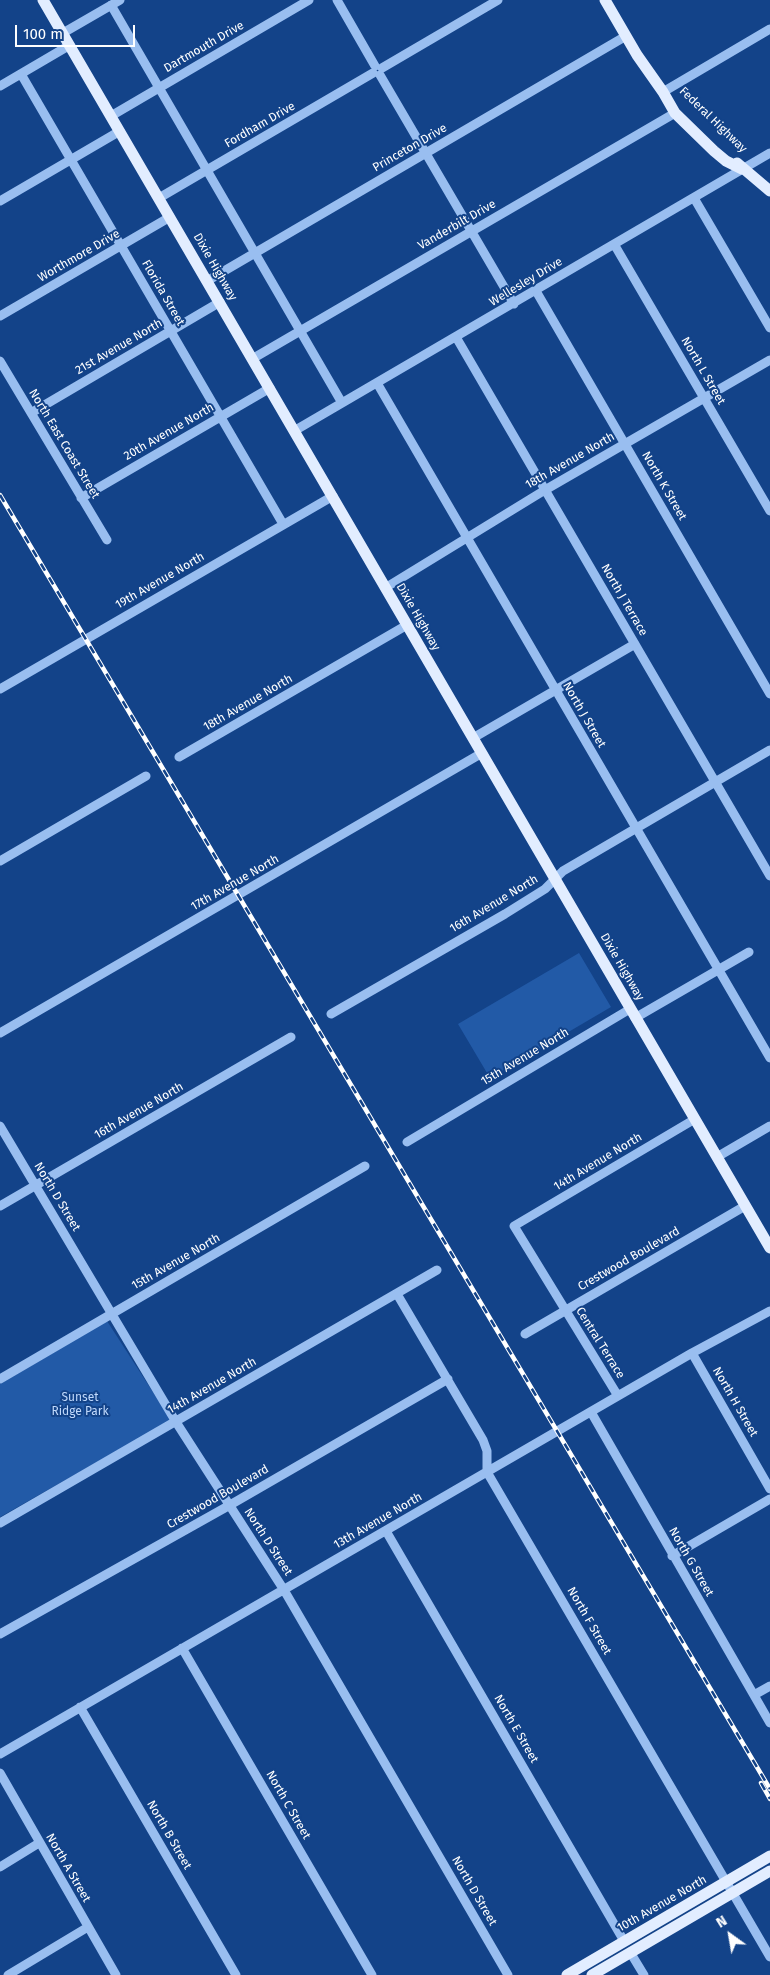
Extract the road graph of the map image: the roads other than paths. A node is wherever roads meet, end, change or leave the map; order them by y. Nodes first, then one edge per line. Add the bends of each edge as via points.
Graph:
1 (43, 0) edge
2 (120, 0) edge
3 (309, 0) edge
4 (337, 0) edge
5 (498, 0) edge
6 (605, 0) edge
7 (111, 5) junction
8 (770, 29) edge
9 (63, 33) junction
10 (626, 36) junction
11 (70, 45) junction
12 (378, 71) junction
13 (21, 74) junction
14 (0, 86) edge
15 (159, 88) junction
16 (663, 92) junction
17 (675, 113) junction
18 (111, 116) junction
19 (120, 131) junction
20 (426, 153) junction
21 (770, 153) edge
22 (71, 160) junction
23 (742, 169) junction
24 (207, 170) junction
25 (770, 191) edge
26 (159, 198) junction
27 (694, 198) junction
28 (0, 201) edge
29 (170, 217) junction
30 (471, 231) junction
31 (614, 244) junction
32 (121, 245) junction
33 (255, 253) junction
34 (207, 281) junction
35 (536, 291) junction
36 (220, 302) junction
37 (514, 304) junction
38 (0, 316) edge
39 (770, 328) edge
40 (171, 331) junction
41 (300, 331) junction
42 (456, 337) junction
43 (252, 359) junction
44 (770, 360) edge
45 (0, 361) edge
46 (377, 383) junction
47 (270, 388) junction
48 (704, 398) junction
49 (342, 403) junction
50 (31, 413) junction
51 (221, 417) junction
52 (294, 431) junction
53 (625, 444) junction
54 (545, 490) junction
55 (333, 496) junction
56 (81, 498) junction
57 (770, 511) edge
58 (283, 524) junction
59 (467, 539) junction
60 (107, 540) dead end
61 (385, 588) junction
62 (407, 625) junction
63 (635, 644) junction
64 (0, 689) edge
65 (555, 690) junction
66 (770, 694) edge
67 (473, 738) junction
68 (770, 750) edge
69 (482, 753) junction
70 (179, 757) dead end
71 (146, 776) dead end
72 (715, 782) junction
73 (636, 828) junction
74 (0, 861) edge
75 (770, 876) edge
76 (555, 879) junction
77 (748, 952) dead end
78 (718, 970) junction
79 (633, 1013) junction
80 (331, 1014) dead end
81 (0, 1034) edge
82 (290, 1037) dead end
83 (770, 1058) edge
84 (695, 1119) junction
85 (0, 1126) edge
86 (770, 1126) edge
87 (407, 1142) dead end
88 (717, 1157) junction
89 (366, 1166) dead end
90 (35, 1185) junction
91 (0, 1206) edge
92 (745, 1206) junction
93 (514, 1226) joint
94 (770, 1248) edge
95 (437, 1270) dead end
96 (397, 1294) junction
97 (565, 1311) junction
98 (770, 1312) edge
99 (112, 1314) junction
100 (525, 1334) dead end
101 (692, 1353) junction
102 (0, 1379) edge
103 (448, 1379) junction
104 (618, 1396) junction
105 (591, 1412) junction
106 (176, 1422) junction
107 (487, 1472) junction
108 (770, 1489) edge
109 (770, 1499) edge
110 (230, 1505) junction
111 (0, 1523) edge
112 (386, 1531) junction
113 (672, 1556) junction
114 (284, 1590) junction
115 (0, 1634) edge
116 (182, 1648) junction
117 (770, 1686) edge
118 (754, 1695) junction
119 (80, 1707) junction
120 (770, 1723) edge
121 (0, 1754) edge
122 (0, 1773) edge
123 (40, 1844) junction
124 (770, 1856) edge
125 (0, 1867) edge
126 (770, 1871) edge
127 (726, 1882) junction
128 (732, 1893) junction
129 (88, 1927) junction
130 (624, 1941) junction
131 (630, 1952) junction
132 (770, 1957) edge
133 (8, 1975) edge
134 (116, 1975) edge
135 (236, 1975) edge
136 (372, 1975) edge
137 (508, 1975) edge
138 (568, 1975) edge
139 (592, 1975) edge
140 (644, 1975) edge

1 - 9 main road, Dixie Highway
2 - 7 street
3 - 15 street, Dartmouth Drive
4 - 12 street
5 - 12 street, Fordham Drive
6 - 10 main road, Federal Highway
7 - 9 street
7 - 15 street
8 - 16 street
9 - 11 main road, Dixie Highway
10 - 16 main road, Federal Highway
10 - 20 street, Princeton Drive
11 - 13 street
11 - 18 main road, Dixie Highway
12 - 20 street
12 - 24 street, Fordham Drive
13 - 14 street
13 - 22 street, Florida Street
15 - 18 street, Dartmouth Drive
15 - 24 street
16 - 17 main road, Federal Highway
16 - 23 main road, Federal Highway via 674,99
17 - 23 main road, Federal Highway via 714,151
17 - 30 street, Vanderbilt Drive
18 - 19 main road, Dixie Highway
19 - 22 street
19 - 26 main road, Dixie Highway
20 - 30 street
20 - 33 street, Princeton Drive
21 - 23 street, Wellesley Drive
22 - 28 street
22 - 32 street, Florida Street
23 - 25 main road, Federal Highway
23 - 27 street, Wellesley Drive
24 - 26 street, Fordham Drive
24 - 33 street
26 - 29 main road, Dixie Highway
27 - 31 street, Wellesley Drive
27 - 39 street
29 - 32 street, Worthmore Drive
29 - 34 main road, Dixie Highway
30 - 37 street
30 - 41 street, Vanderbilt Drive
31 - 35 street, Wellesley Drive
31 - 48 street, North L Street
32 - 38 street, Worthmore Drive
32 - 40 street, Florida Street
33 - 34 street, Princeton Drive
33 - 41 street
34 - 36 main road, Dixie Highway
35 - 37 street, Wellesley Drive
35 - 53 street, North K Street
36 - 40 street, 21st Avenue North
36 - 43 main road, Dixie Highway
37 - 42 street, Wellesley Drive
40 - 50 street, 21st Avenue North
40 - 51 street, Florida Street
41 - 43 street, Vanderbilt Drive
41 - 49 street
42 - 46 street, Wellesley Drive
42 - 54 street, North J Terrace
43 - 47 main road, Dixie Highway
44 - 48 street, 18th Avenue North
45 - 50 street, North East Coast Street
46 - 49 street, Wellesley Drive
46 - 59 street, North J Street
47 - 51 street, 20th Avenue North
47 - 52 main road, Dixie Highway
48 - 53 street, 18th Avenue North
48 - 57 street, North L Street
49 - 52 street, Wellesley Drive
50 - 56 street, North East Coast Street
51 - 56 street, 20th Avenue North
51 - 58 street, Florida Street
52 - 55 main road, Dixie Highway
53 - 54 street, 18th Avenue North
53 - 66 street, North K Street
54 - 59 street, 18th Avenue North
54 - 63 street, North J Terrace
55 - 58 street, 19th Avenue North
55 - 61 main road, Dixie Highway
56 - 60 street, North East Coast Street
58 - 64 street, 19th Avenue North
59 - 61 street, 18th Avenue North
59 - 65 street, North J Street
61 - 62 main road, Dixie Highway
62 - 67 main road, Dixie Highway
62 - 70 street, 18th Avenue North
63 - 65 street
63 - 72 street, North J Terrace
65 - 67 street
65 - 73 street, North J Street
67 - 69 main road, Dixie Highway
68 - 72 street, 16th Avenue North
69 - 76 main road, Dixie Highway
69 - 81 street, 17th Avenue North
71 - 74 street
72 - 73 street, 16th Avenue North
72 - 75 street, North J Terrace
73 - 76 street, 16th Avenue North via 563,871
73 - 78 street, North J Street
76 - 79 main road, Dixie Highway
76 - 80 street, 16th Avenue North via 505,914
77 - 78 street, 15th Avenue North
78 - 79 street, 15th Avenue North
78 - 83 street, North J Street
79 - 84 main road, Dixie Highway
79 - 87 street, 15th Avenue North
82 - 90 street, 16th Avenue North
84 - 88 main road, Dixie Highway
84 - 93 street, 14th Avenue North
85 - 90 street, North D Street
86 - 88 street
88 - 92 main road, Dixie Highway
89 - 99 street, 15th Avenue North
90 - 91 street, 16th Avenue North
90 - 99 street, North D Street
92 - 94 main road, Dixie Highway
92 - 97 street, Crestwood Boulevard
93 - 97 street, Central Terrace
95 - 96 street, 14th Avenue North
96 - 103 street, North F Street
96 - 106 street, 14th Avenue North
97 - 100 street, Crestwood Boulevard
97 - 104 street, Central Terrace
98 - 101 street, 13th Avenue North
99 - 102 street, 15th Avenue North
99 - 106 street, North D Street
101 - 104 street, 13th Avenue North
101 - 108 street, North H Street
103 - 107 street, North F Street via 484,1440
103 - 110 street, Crestwood Boulevard
104 - 105 street, 13th Avenue North
105 - 107 street, 13th Avenue North
105 - 113 street, North G Street
106 - 110 street, North D Street
106 - 111 street, 14th Avenue North
107 - 112 street, 13th Avenue North
107 - 127 street, North F Street
109 - 113 street
110 - 114 street, North D Street
110 - 115 street, Crestwood Boulevard
112 - 114 street, 13th Avenue North
112 - 130 street, North E Street
113 - 118 street, North G Street
114 - 116 street, 13th Avenue North
114 - 137 street, North D Street
116 - 119 street, 13th Avenue North
116 - 136 street, North C Street
117 - 118 street
118 - 120 street, North G Street
119 - 121 street, 13th Avenue North
119 - 135 street, North B Street
122 - 123 street, North A Street
123 - 125 street
123 - 129 street, North A Street
124 - 127 main road, 10th Avenue North
126 - 128 main road, 10th Avenue North
127 - 128 street, North F Street
127 - 130 main road, 10th Avenue North
128 - 131 main road, 10th Avenue North
128 - 132 street, North F Street
129 - 133 street
129 - 134 street, North A Street
130 - 138 main road, 10th Avenue North
131 - 139 main road, 10th Avenue North
131 - 140 street

